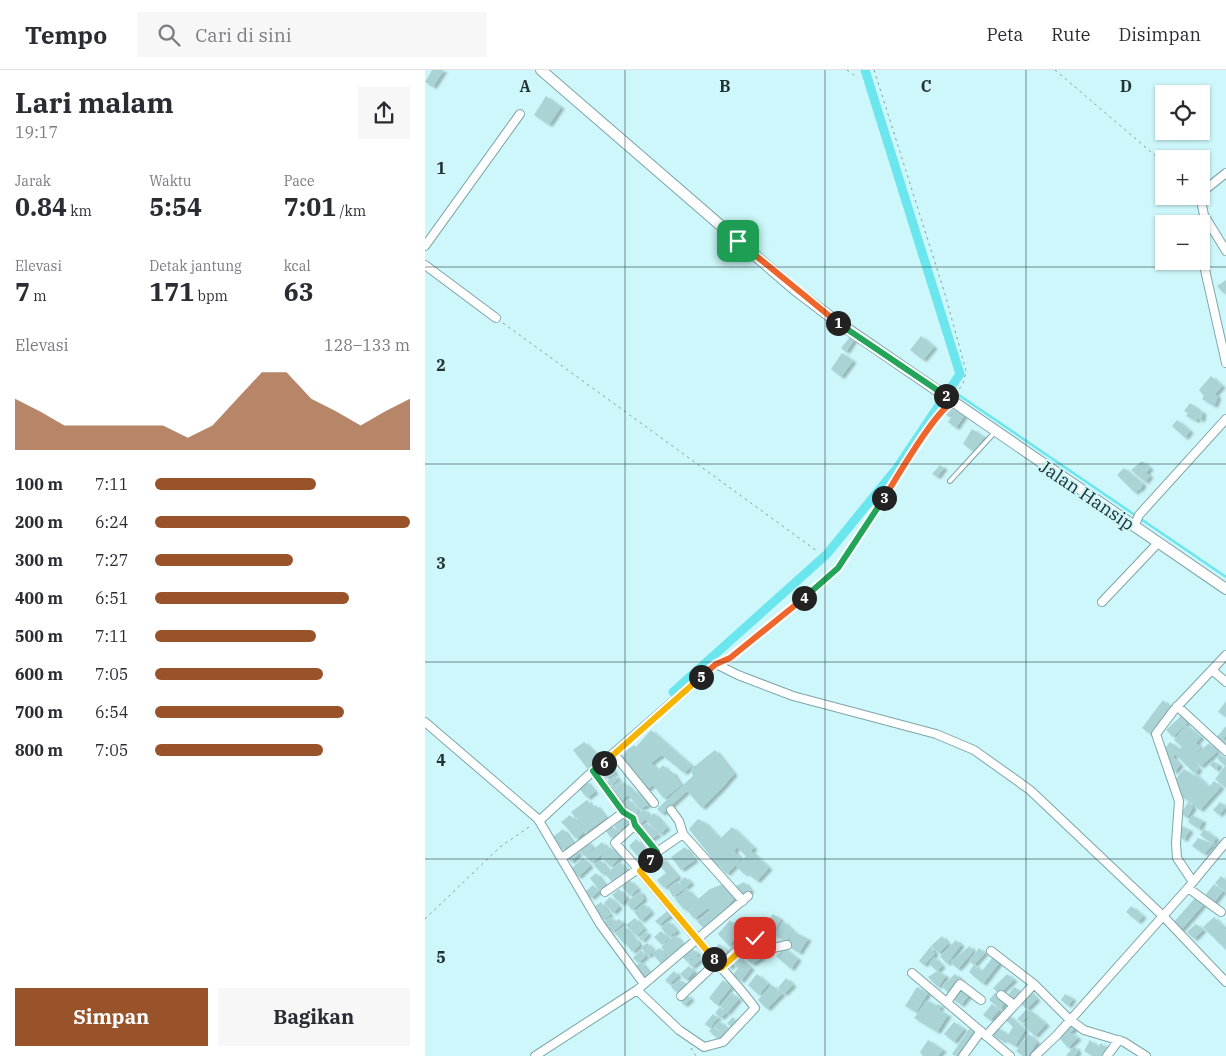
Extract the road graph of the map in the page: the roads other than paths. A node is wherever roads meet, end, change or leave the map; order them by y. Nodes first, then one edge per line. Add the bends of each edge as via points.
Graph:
1 (541, 70) edge
2 (520, 114) dead end
3 (1226, 172) edge
4 (1210, 185) edge
5 (1202, 205) edge
6 (1204, 215) edge
7 (1210, 225) edge
8 (425, 246) edge
9 (1226, 251) edge
10 (425, 265) edge
11 (1205, 270) edge
12 (496, 318) road end
13 (1226, 363) edge
14 (1226, 419) edge
15 (995, 432) junction
16 (950, 481) dead end
17 (1136, 522) junction
18 (1158, 543) junction
19 (1226, 589) edge
20 (1102, 602) dead end
21 (1226, 655) edge
22 (1212, 670) junction
23 (1226, 682) edge
24 (1177, 706) junction
25 (425, 722) edge
26 (1226, 751) edge
27 (613, 754) junction
28 (593, 771) junction
29 (654, 803) dead end
30 (671, 810) dead end
31 (623, 812) junction
32 (538, 820) junction
33 (635, 825) junction
34 (683, 834) junction
35 (1226, 842) edge
36 (657, 852) junction
37 (562, 858) junction
38 (639, 870) junction
39 (1191, 885) junction
40 (605, 892) dead end
41 (1221, 912) dead end
42 (1163, 916) junction
43 (697, 940) junction
44 (787, 945) dead end
45 (991, 951) dead end
46 (719, 965) junction
47 (912, 973) dead end
48 (1226, 982) edge
49 (644, 984) junction
50 (1034, 984) junction
51 (637, 990) junction
52 (1001, 995) dead end
53 (681, 996) dead end
54 (981, 1000) dead end
55 (947, 1002) junction
56 (1014, 1005) junction
57 (1069, 1019) junction
58 (984, 1033) junction
59 (1119, 1040) junction
60 (535, 1056) edge
61 (963, 1056) edge
62 (1010, 1056) edge
63 (1035, 1056) edge
64 (1107, 1056) edge
65 (1146, 1056) edge

1 - 15 street, Jalan Hansip via 794,289
2 - 8 street
3 - 4 street
5 - 6 street
7 - 9 street
10 - 12 street
11 - 13 street
14 - 17 street
15 - 16 lane
15 - 17 street, Jalan Hansip
17 - 18 street, Jalan Hansip
18 - 19 street, Jalan Hansip
18 - 20 street
21 - 22 street
22 - 23 street
22 - 24 street
24 - 26 street
24 - 39 street via 1155,736 1179,801 1177,858
25 - 32 street
27 - 28 street
27 - 29 street
27 - 42 street via 713,666 793,696 936,734 974,750 1030,790
28 - 31 street
28 - 32 street
30 - 34 street
31 - 33 street via 633,818
31 - 37 street
32 - 37 street
33 - 36 street
33 - 38 street via 615,843
34 - 36 street
34 - 43 street via 745,898
35 - 39 street
36 - 38 street
37 - 49 street via 600,924
38 - 40 street
38 - 43 street
39 - 41 street
39 - 42 street
42 - 48 street
42 - 57 street
43 - 46 street
43 - 49 street
44 - 46 street via 773,948 755,937
45 - 50 street
46 - 51 street via 755,1009 717,1045 701,1046
46 - 53 street
47 - 55 street
49 - 51 street
50 - 56 street
50 - 57 street
51 - 60 street
52 - 56 street
54 - 55 street via 961,984
55 - 58 street
56 - 58 street
57 - 59 street via 1085,1030
57 - 63 street
58 - 61 street
58 - 62 street
59 - 64 street
59 - 65 street

